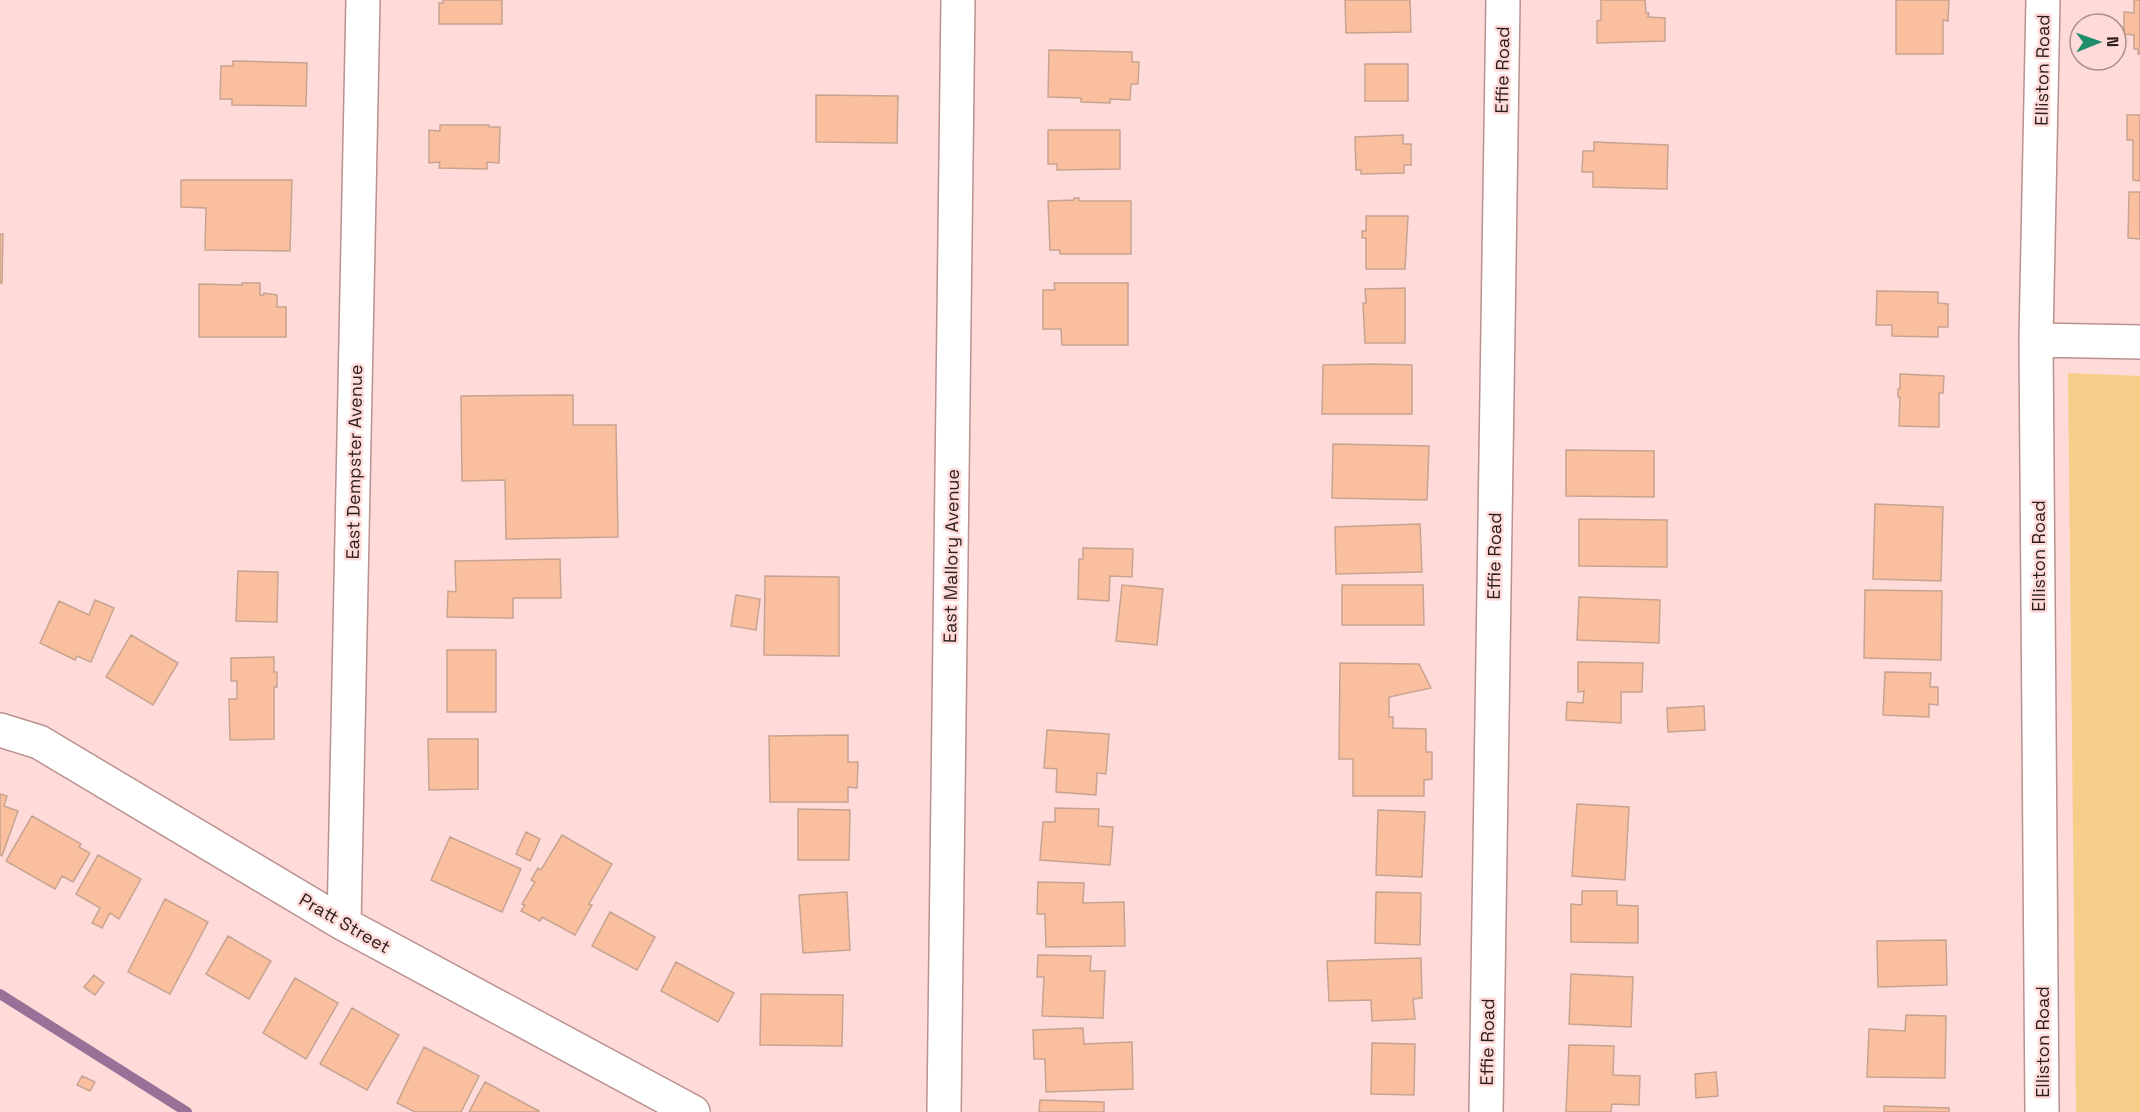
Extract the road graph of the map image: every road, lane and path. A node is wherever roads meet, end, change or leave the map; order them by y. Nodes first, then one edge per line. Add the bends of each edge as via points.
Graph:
1 (363, 0) edge
2 (958, 0) edge
3 (1503, 0) edge
4 (2043, 0) edge
5 (2036, 340) junction
6 (2140, 342) edge
7 (0, 730) edge
8 (344, 924) junction
9 (693, 1112) edge
10 (944, 1112) edge
11 (1486, 1112) edge
12 (2042, 1112) edge

1 - 8 street, East Dempster Avenue
2 - 10 street, East Mallory Avenue
3 - 11 street, Effie Road
4 - 5 street, Elliston Road
5 - 6 street
5 - 12 street, Elliston Road
7 - 8 street, Pratt Street via 39,742
8 - 9 street, Pratt Street

